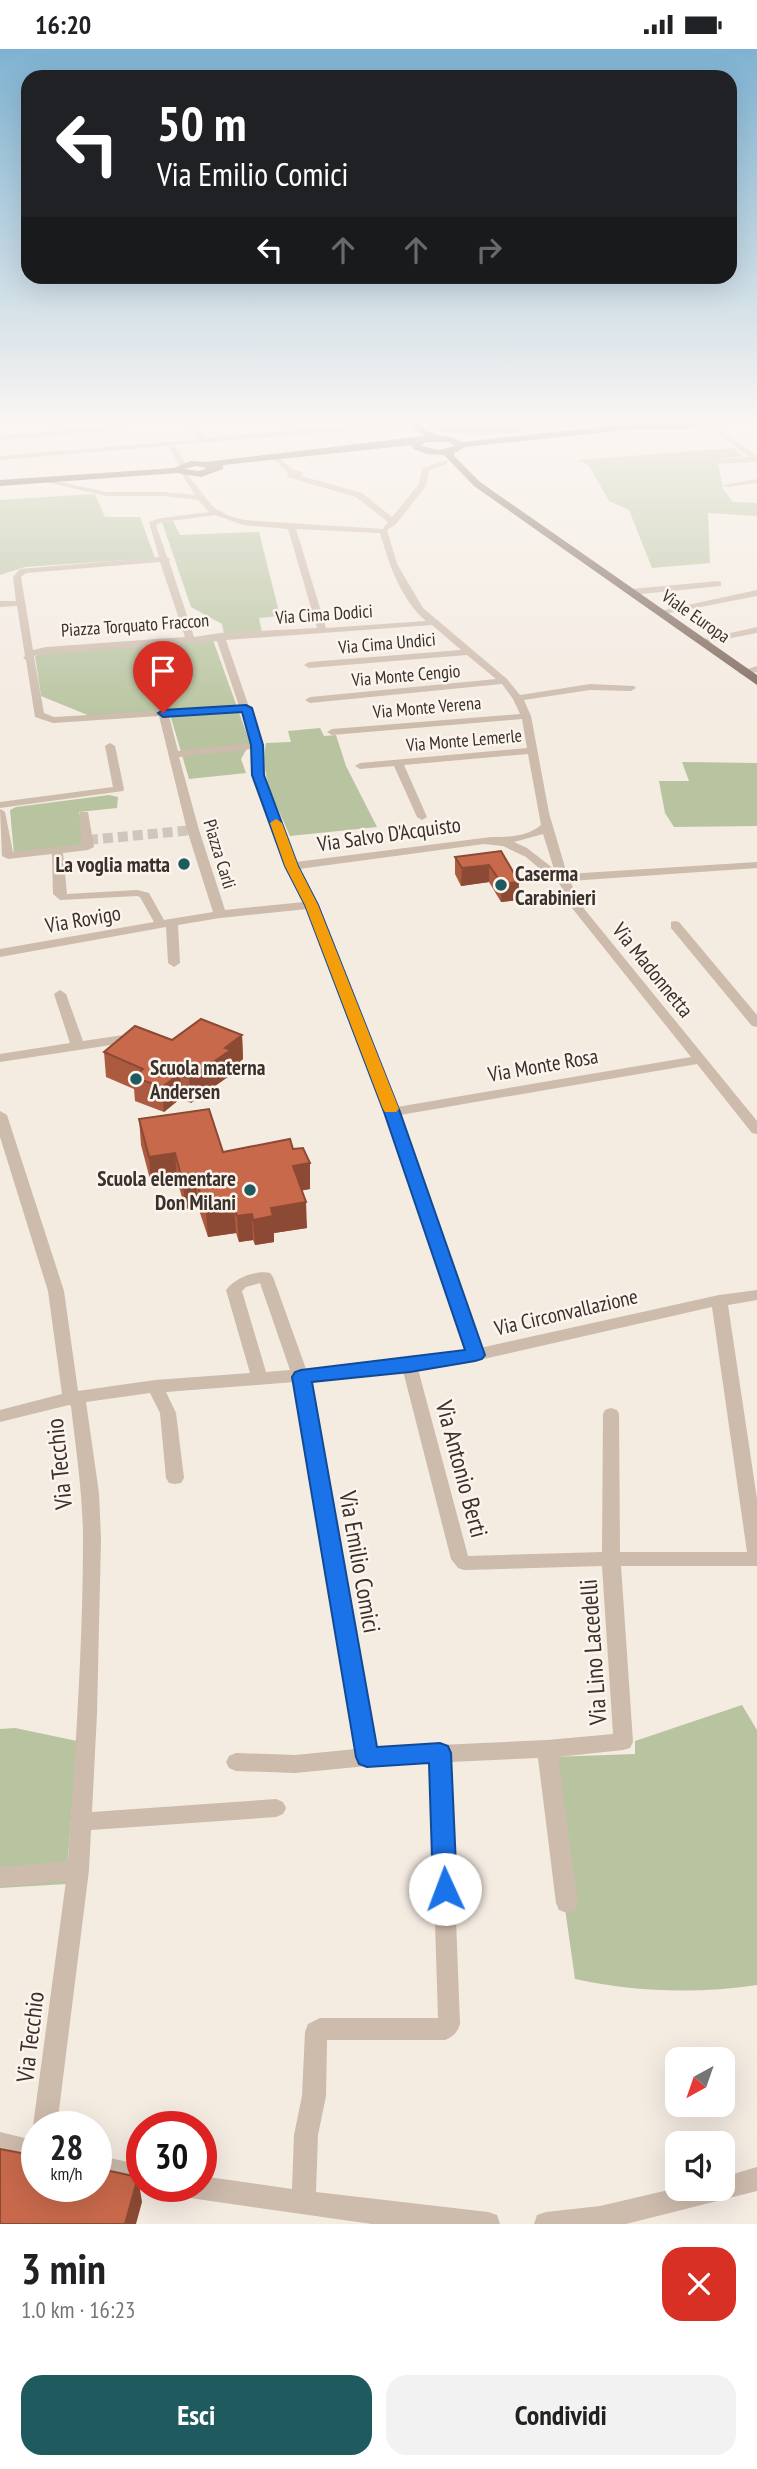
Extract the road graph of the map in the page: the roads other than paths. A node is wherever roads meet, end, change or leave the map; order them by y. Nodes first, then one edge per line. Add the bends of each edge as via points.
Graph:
1 (155, 522) edge
2 (249, 522) edge
3 (393, 522) edge
4 (532, 522) edge
5 (291, 527) junction
6 (383, 531) junction
7 (166, 559) junction
8 (718, 584) dead end
9 (631, 591) junction
10 (757, 593) edge
11 (22, 603) junction
12 (0, 604) edge
13 (659, 612) junction
14 (431, 623) junction
15 (757, 629) edge
16 (322, 630) junction
17 (220, 636) junction
18 (190, 638) junction
19 (700, 641) junction
20 (26, 645) junction
21 (47, 650) junction
22 (468, 652) junction
23 (28, 658) junction
24 (309, 665) dead end
25 (757, 669) edge
26 (743, 672) junction
27 (504, 681) junction
28 (757, 681) edge
29 (631, 688) dead end
30 (518, 698) junction
31 (310, 700) dead end
32 (246, 708) junction
33 (163, 713) junction
34 (526, 716) junction
35 (332, 732) dead end
36 (257, 745) junction
37 (110, 746) dead end
38 (532, 751) junction
39 (175, 754) junction
40 (398, 763) junction
41 (360, 766) dead end
42 (0, 804) edge
43 (0, 813) edge
44 (84, 814) dead end
45 (422, 817) dead end
46 (547, 825) junction
47 (520, 842) junction
48 (551, 849) junction
49 (57, 851) junction
50 (757, 865) edge
51 (292, 866) junction
52 (560, 878) junction
53 (311, 905) junction
54 (220, 914) junction
55 (166, 925) junction
56 (675, 925) dead end
57 (0, 953) edge
58 (174, 963) dead end
59 (60, 994) dead end
60 (757, 1023) edge
61 (154, 1035) edge
62 (76, 1044) junction
63 (0, 1058) edge
64 (701, 1059) junction
65 (392, 1112) junction
66 (0, 1115) edge
67 (757, 1130) edge
68 (757, 1295) edge
69 (719, 1300) junction
70 (475, 1355) junction
71 (410, 1366) junction
72 (301, 1377) junction
73 (260, 1379) junction
74 (155, 1386) junction
75 (71, 1397) junction
76 (611, 1414) dead end
77 (0, 1416) edge
78 (175, 1478) dead end
79 (757, 1558) edge
80 (611, 1559) junction
81 (548, 1749) junction
82 (440, 1753) junction
83 (367, 1757) junction
84 (236, 1762) dead end
85 (276, 1808) dead end
86 (81, 1822) junction
87 (78, 1870) junction
88 (0, 1877) edge
89 (566, 1903) dead end
90 (47, 2111) edge
91 (0, 2144) edge
92 (21, 2149) edge
93 (757, 2179) edge
94 (735, 2185) edge
95 (217, 2190) edge
96 (672, 2201) edge
97 (304, 2202) junction
98 (488, 2224) edge
99 (546, 2224) edge

1 - 7 street via 152,524
2 - 5 street
3 - 6 street
4 - 9 main road, Viale Europa
5 - 6 street
5 - 16 street
6 - 14 street, Via Madonnetta via 402,583
7 - 11 street via 23,571 17,577
7 - 18 street
8 - 9 street
9 - 13 main road, Viale Europa
10 - 13 street
11 - 12 street
11 - 20 street
13 - 19 main road, Viale Europa
14 - 16 street, Via Cima Dodici
14 - 22 street, Via Madonnetta
15 - 19 street
16 - 17 street, Via Cima Dodici
17 - 18 street, Piazza Torquato Fraccon
17 - 32 street, Piazza Torquato Fraccon
18 - 21 street, Piazza Torquato Fraccon
19 - 26 main road, Viale Europa
20 - 21 street, Piazza Torquato Fraccon
20 - 23 street
21 - 23 street, Piazza Torquato Fraccon
22 - 24 street, Via Cima Undici
22 - 27 street, Via Madonnetta
23 - 33 street via 39,715 44,719
25 - 26 street
26 - 28 main road, Viale Europa
27 - 30 street, Via Madonnetta
27 - 31 street, Via Monte Cengio
29 - 30 street via 590,687
30 - 34 street, Via Madonnetta
32 - 33 street
32 - 36 street
33 - 39 street, Piazza Carli
34 - 35 street, Via Monte Verena
34 - 38 street, Via Madonnetta
36 - 39 street
36 - 51 street via 258,775
37 - 42 street via 119,789
38 - 40 street, Via Monte Lemerle
38 - 46 street, Via Madonnetta
39 - 54 street, Piazza Carli
40 - 41 street, Via Monte Lemerle
40 - 45 street, Via Monte Lemerle
43 - 49 street via 8,856
44 - 49 street via 88,847
46 - 47 street
46 - 48 street, Via Madonnetta
47 - 48 street, Via Salvo D'Acquisto
47 - 51 street, Via Salvo D'Acquisto via 491,840
47 - 52 street, Via Salvo D'Acquisto
48 - 52 street, Via Madonnetta
49 - 55 street via 64,898 145,895
50 - 52 street
51 - 53 street
52 - 64 street, Via Madonnetta via 576,906
53 - 54 street, Piazza Carli
53 - 65 street
54 - 55 street, Via Rovigo
55 - 57 street, Via Rovigo
55 - 58 street
56 - 60 street
59 - 62 street
61 - 62 street
62 - 63 street
64 - 65 street, Via Monte Rosa
64 - 67 street, Via Madonnetta
65 - 70 street
66 - 75 street, Via Tecchio via 57,1291
68 - 69 street, Via Circonvallazione
69 - 70 street, Via Circonvallazione
69 - 79 street, Via Lino Lacedelli
70 - 71 street, Via Circonvallazione
71 - 72 street, Via Circonvallazione
71 - 80 street, Via Antonio Berti via 464,1563
72 - 73 street, Via Circonvallazione
72 - 73 street via 265,1277 241,1283 234,1290
72 - 83 street, Via Emilio Comici
73 - 74 street, Via Circonvallazione
74 - 75 street, Via Circonvallazione
74 - 78 street via 167,1413
75 - 77 street, Via Circonvallazione
75 - 86 street, Via Tecchio via 79,1404 91,1505
76 - 80 street, Via Lino Lacedelli
79 - 80 street, Via Lino Lacedelli
80 - 81 street, Via Lino Lacedelli via 623,1742
81 - 82 street
81 - 89 street
82 - 83 street
82 - 97 street via 449,2024 445,2029 316,2032
83 - 84 street via 295,1764
85 - 86 street
86 - 87 street, Via Tecchio
87 - 88 street
87 - 90 street, Via Tecchio
91 - 92 street
93 - 94 street
95 - 97 street
96 - 99 street via 600,2218
97 - 98 street

